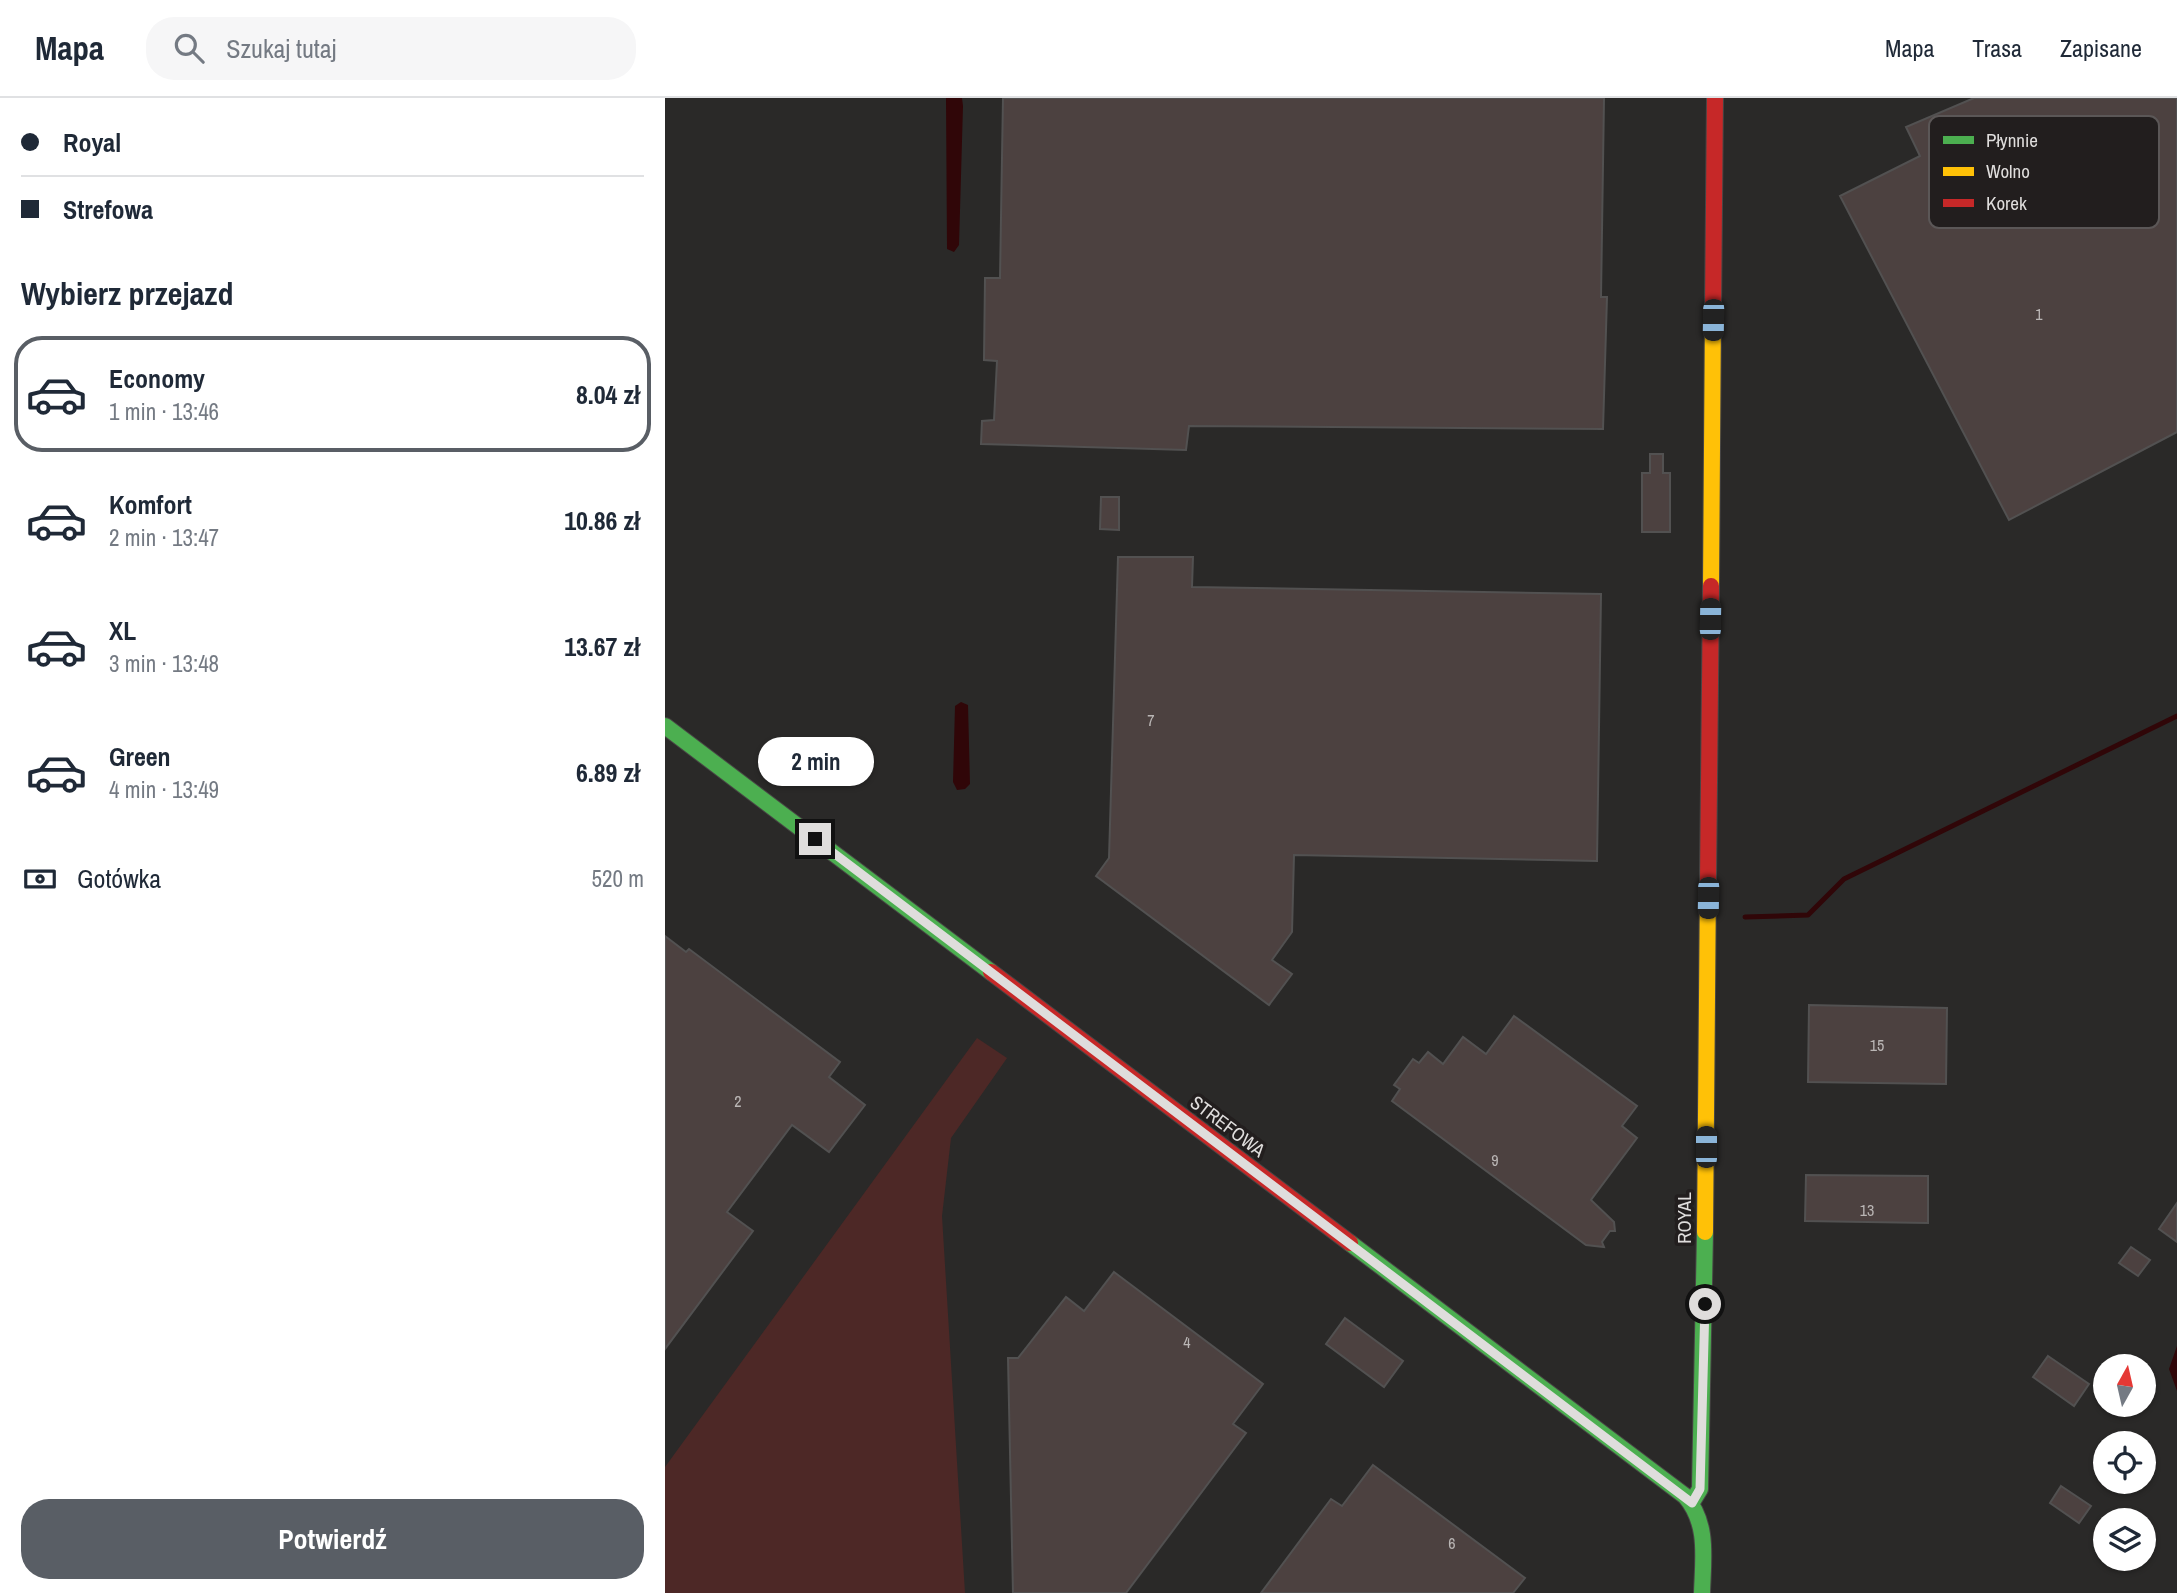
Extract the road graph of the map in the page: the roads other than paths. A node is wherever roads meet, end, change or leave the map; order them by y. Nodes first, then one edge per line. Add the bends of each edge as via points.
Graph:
1 (1715, 98) edge
2 (665, 726) edge
3 (1692, 1503) junction
4 (1702, 1593) edge

1 - 3 street, ROYAL via 1703,1402 1700,1489
2 - 3 street, STREFOWA
3 - 4 street via 1702,1529

